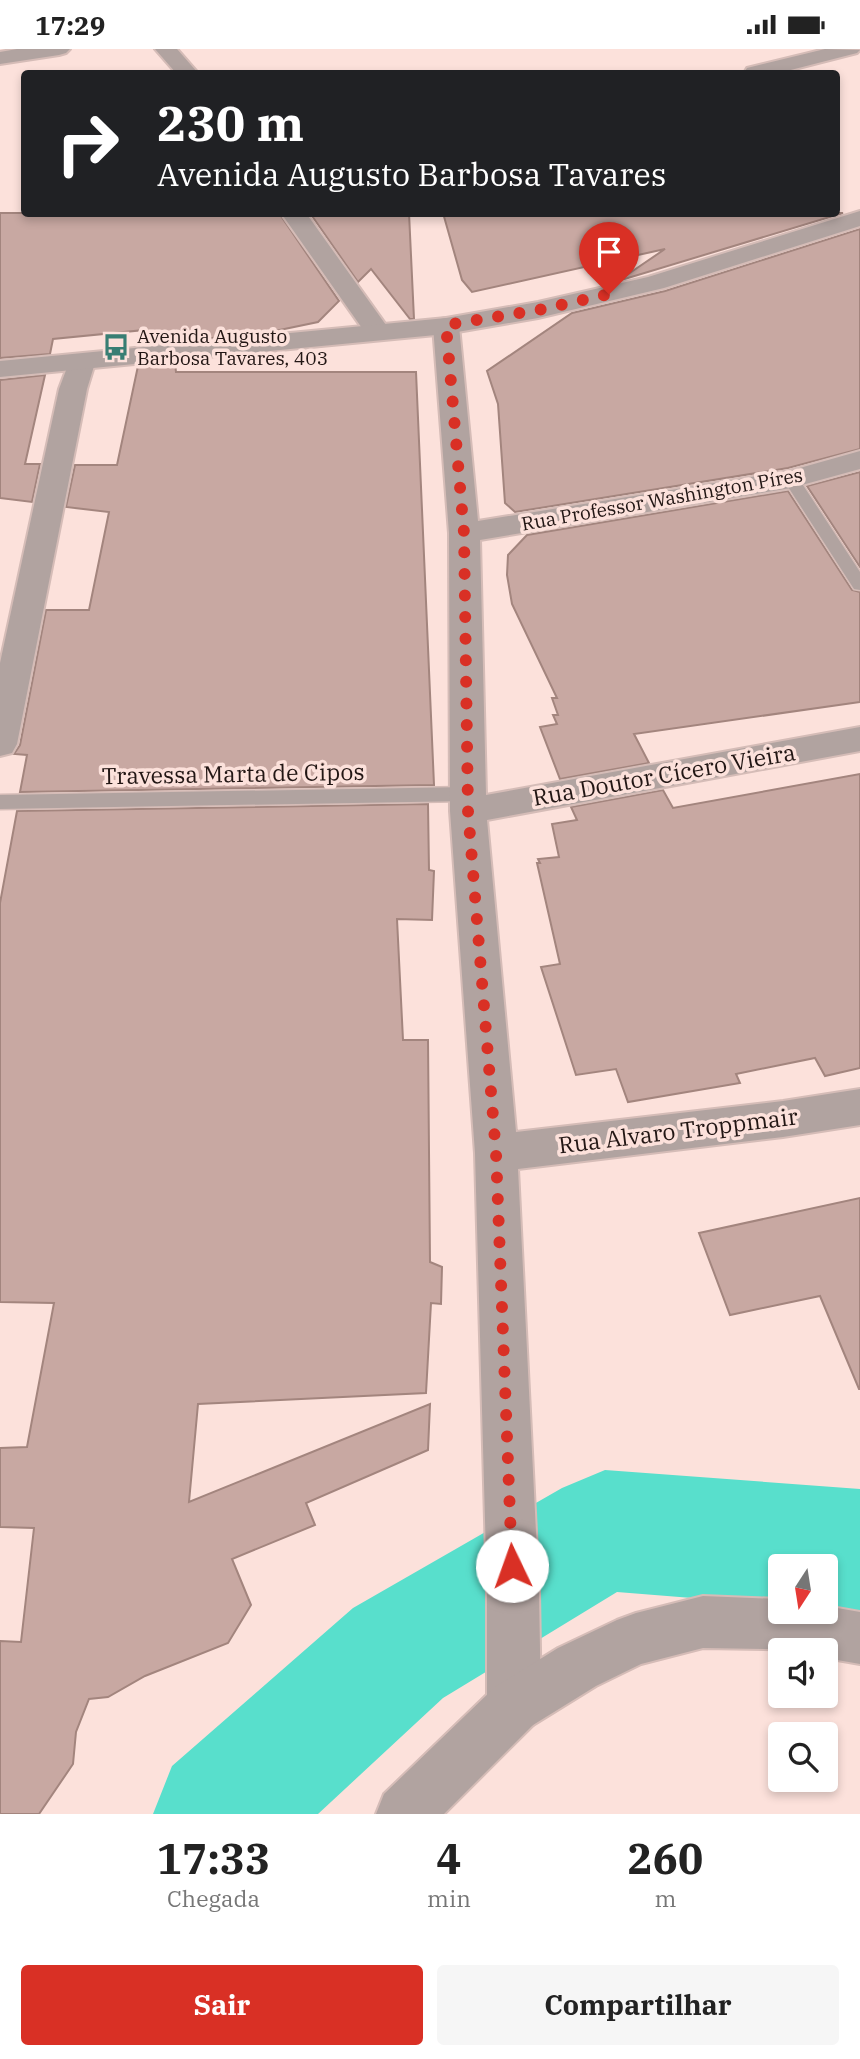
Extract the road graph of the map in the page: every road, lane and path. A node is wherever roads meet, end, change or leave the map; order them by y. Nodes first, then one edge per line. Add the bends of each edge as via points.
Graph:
1 (59, 49) edge
2 (166, 49) edge
3 (850, 49) edge
4 (0, 58) edge
5 (184, 70) edge
6 (767, 70) edge
7 (296, 217) edge
8 (860, 218) edge
9 (446, 325) junction
10 (378, 331) junction
11 (81, 363) junction
12 (0, 369) edge
13 (860, 460) edge
14 (791, 479) junction
15 (464, 533) junction
16 (860, 585) edge
17 (860, 739) edge
18 (0, 744) edge
19 (0, 802) edge
20 (467, 803) junction
21 (860, 1107) edge
22 (496, 1153) junction
23 (860, 1638) edge
24 (514, 1706) junction
25 (404, 1814) edge

1 - 4 street
2 - 5 street
3 - 6 street
7 - 10 street
8 - 9 street via 655,283
9 - 10 street
9 - 15 street
10 - 11 street
11 - 12 street
11 - 18 street
13 - 14 street, Rua Professor Washington Píres
14 - 15 street, Rua Professor Washington Píres
14 - 16 lane
15 - 20 street
17 - 20 street, Rua Doutor Cícero Vieira
19 - 20 lane, Travessa Marta de Cipos
20 - 22 street
21 - 22 street, Rua Alvaro Troppmair
22 - 24 street
23 - 24 street via 765,1622 703,1622 636,1639 577,1667
24 - 25 street

